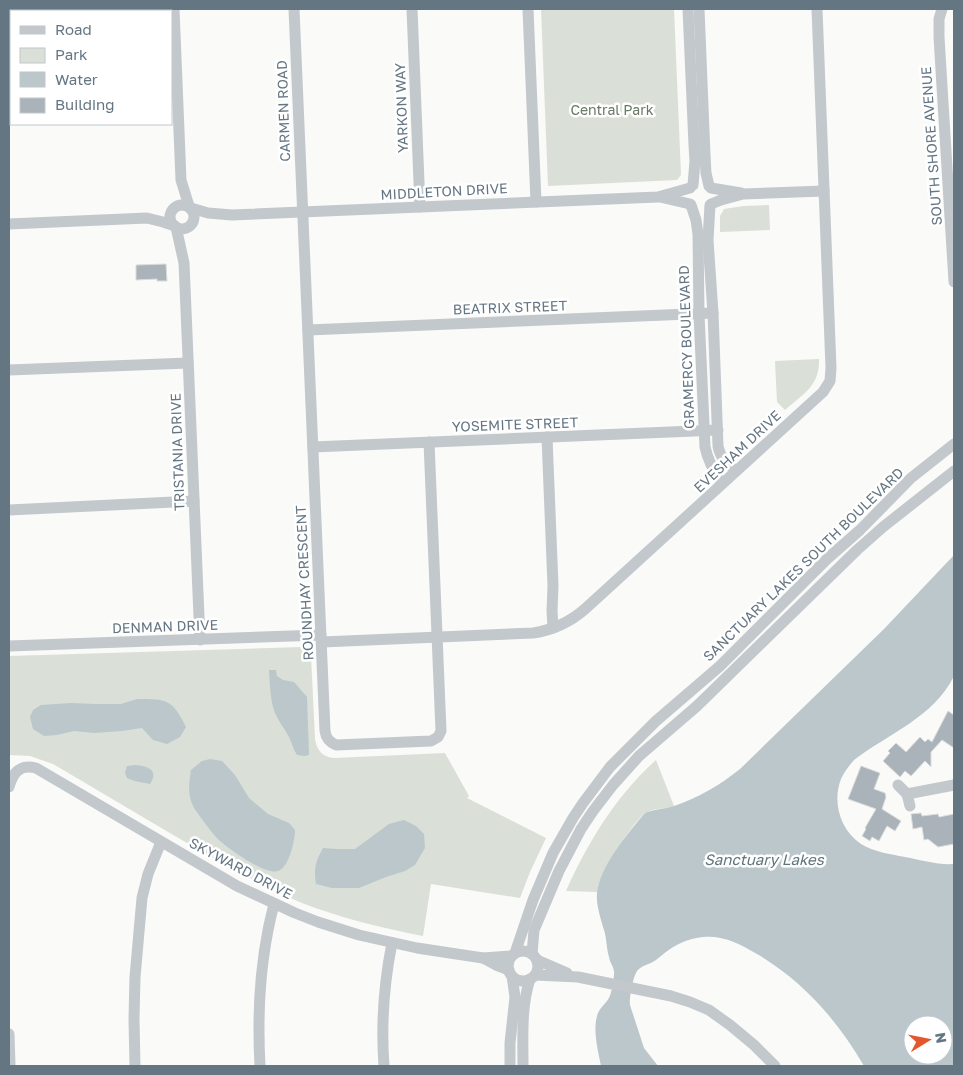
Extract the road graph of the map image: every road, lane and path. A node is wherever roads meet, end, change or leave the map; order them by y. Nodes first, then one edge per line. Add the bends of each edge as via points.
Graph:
1 (174, 9) edge
2 (294, 9) edge
3 (412, 9) edge
4 (528, 9) edge
5 (688, 9) edge
6 (699, 9) edge
7 (817, 9) edge
8 (942, 9) edge
9 (174, 87) edge
10 (180, 180) junction
11 (691, 187) junction
12 (710, 187) junction
13 (824, 190) junction
14 (743, 194) junction
15 (658, 197) junction
16 (536, 202) junction
17 (691, 204) junction
18 (710, 205) junction
19 (190, 207) junction
20 (420, 207) junction
21 (172, 209) junction
22 (302, 212) junction
23 (232, 215) junction
24 (146, 218) junction
25 (9, 224) edge
26 (192, 225) junction
27 (175, 227) junction
28 (184, 264) junction
29 (954, 282) edge
30 (713, 313) junction
31 (699, 314) junction
32 (308, 330) junction
33 (188, 363) junction
34 (9, 370) edge
35 (704, 430) junction
36 (718, 430) junction
37 (547, 437) junction
38 (430, 442) junction
39 (954, 444) edge
40 (313, 447) junction
41 (941, 454) junction
42 (954, 470) edge
43 (736, 471) junction
44 (722, 484) junction
45 (194, 501) junction
46 (9, 510) edge
47 (558, 627) junction
48 (438, 637) junction
49 (322, 638) junction
50 (200, 640) junction
51 (9, 646) edge
52 (672, 706) junction
53 (683, 719) junction
54 (9, 785) edge
55 (954, 786) edge
56 (910, 806) dead end
57 (161, 842) junction
58 (274, 904) junction
59 (392, 943) junction
60 (514, 955) junction
61 (534, 957) junction
62 (483, 958) junction
63 (511, 973) junction
64 (532, 977) junction
65 (578, 977) junction
66 (9, 1034) edge
67 (10, 1066) edge
68 (135, 1066) edge
69 (260, 1066) edge
70 (384, 1066) edge
71 (510, 1066) edge
72 (524, 1066) edge
73 (775, 1066) edge

1 - 9 street
2 - 22 street, CARMEN ROAD
3 - 20 street, YARKON WAY
4 - 16 street
5 - 11 street via 694,145
6 - 12 street via 706,173
7 - 13 street, EVESHAM DRIVE
8 - 29 street, SOUTH SHORE AVENUE via 939,37
9 - 10 street
10 - 19 street
10 - 21 street
11 - 12 street via 701,183
11 - 15 street, MIDDLETON DRIVE
11 - 17 street via 688,196
12 - 14 street
12 - 18 street via 714,196
13 - 14 street
13 - 43 street, EVESHAM DRIVE via 830,381 820,395
14 - 18 street
15 - 16 street, MIDDLETON DRIVE
15 - 17 street, MIDDLETON DRIVE
16 - 20 street, MIDDLETON DRIVE
17 - 18 street via 700,209
17 - 31 street, GRAMERCY BOULEVARD via 697,224
18 - 30 street, GRAMERCY BOULEVARD via 708,240
19 - 21 street via 182,204
19 - 23 street, MIDDLETON DRIVE via 208,213
19 - 26 street via 195,217
20 - 22 street, MIDDLETON DRIVE
21 - 24 street
21 - 27 street via 170,217
22 - 23 street, MIDDLETON DRIVE
22 - 32 street, ROUNDHAY CRESCENT
23 - 26 street, MIDDLETON DRIVE
24 - 25 street
24 - 27 street
26 - 27 street via 184,229
26 - 28 street, TRISTANIA DRIVE via 187,236
27 - 28 street, TRISTANIA DRIVE
28 - 33 street, TRISTANIA DRIVE
30 - 31 street, BEATRIX STREET
30 - 36 street, GRAMERCY BOULEVARD
31 - 32 street, BEATRIX STREET
31 - 35 street, GRAMERCY BOULEVARD
32 - 40 street, ROUNDHAY CRESCENT
33 - 34 street
33 - 45 street, TRISTANIA DRIVE
35 - 36 street, YOSEMITE STREET
35 - 37 street, YOSEMITE STREET
35 - 44 street, GRAMERCY BOULEVARD via 707,456
36 - 43 street, GRAMERCY BOULEVARD via 721,456
37 - 38 street, YOSEMITE STREET
37 - 47 street via 552,612
38 - 40 street, YOSEMITE STREET
38 - 48 street
39 - 41 street, SANCTUARY LAKES SOUTH BOULEVARD
40 - 49 street, ROUNDHAY CRESCENT
41 - 42 street
41 - 52 street, SANCTUARY LAKES SOUTH BOULEVARD via 827,559 720,666
42 - 53 street, SANCTUARY LAKES SOUTH BOULEVARD via 857,550
43 - 44 street, EVESHAM DRIVE
44 - 47 street, EVESHAM DRIVE via 585,610
45 - 46 street
45 - 50 street, TRISTANIA DRIVE
47 - 48 street, EVESHAM DRIVE via 533,633
48 - 49 street, EVESHAM DRIVE
48 - 49 street, ROUNDHAY CRESCENT via 441,731 438,737 424,742 349,745 332,743 326,736
49 - 50 street, DENMAN DRIVE
50 - 51 street, DENMAN DRIVE
52 - 53 street
52 - 60 street, SANCTUARY LAKES SOUTH BOULEVARD via 610,767 573,818 541,880
53 - 61 street, SANCTUARY LAKES SOUTH BOULEVARD via 625,770 589,817 570,849 538,920 533,937
54 - 57 street, SKYWARD DRIVE via 19,769 36,768
55 - 56 street via 902,789
57 - 58 street, SKYWARD DRIVE
57 - 68 street via 142,898 135,977
58 - 59 street, SKYWARD DRIVE via 318,922
58 - 69 street via 261,980
59 - 62 street, SKYWARD DRIVE
59 - 70 street via 384,1001
60 - 61 street via 524,951
60 - 62 street, SKYWARD DRIVE
60 - 63 street, SANCTUARY LAKES SOUTH BOULEVARD via 508,965
61 - 64 street, SANCTUARY LAKES SOUTH BOULEVARD via 538,968
61 - 65 street
62 - 63 street, SKYWARD DRIVE
63 - 64 street via 520,980
63 - 71 street, SANCTUARY LAKES SOUTH BOULEVARD via 515,997
64 - 65 street
64 - 72 street, SANCTUARY LAKES SOUTH BOULEVARD via 525,996
65 - 73 street via 671,996 709,1010
66 - 67 street

